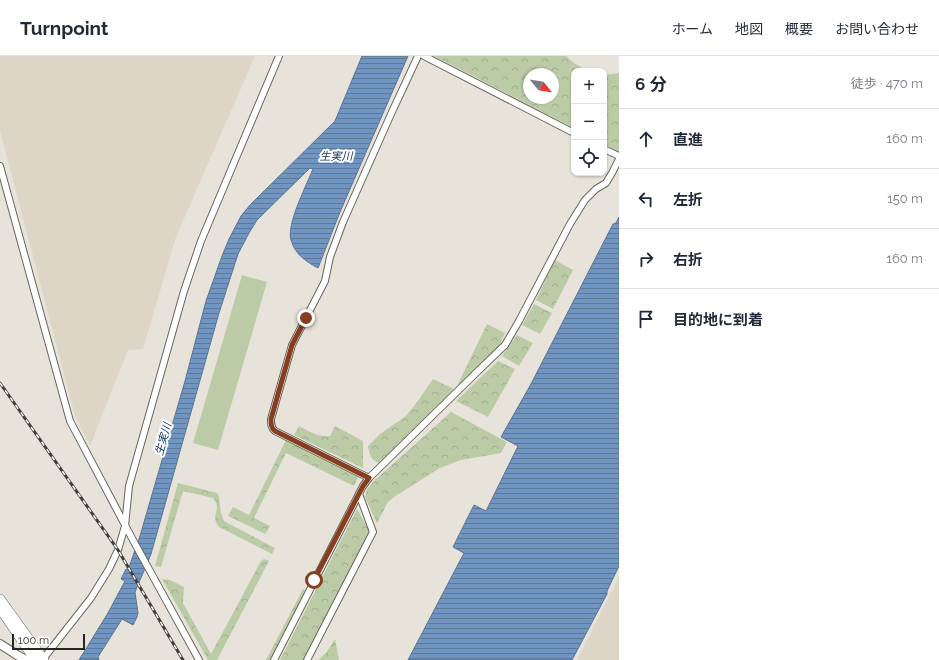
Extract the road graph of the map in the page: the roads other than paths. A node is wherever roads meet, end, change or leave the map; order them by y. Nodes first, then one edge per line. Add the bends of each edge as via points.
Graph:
1 (279, 56) edge
2 (418, 56) edge
3 (424, 56) edge
4 (571, 132) edge
5 (607, 150) edge
6 (619, 156) edge
7 (619, 159) edge
8 (0, 166) edge
9 (369, 478) junction
10 (359, 494) junction
11 (125, 526) junction
12 (0, 599) edge
13 (0, 609) edge
14 (0, 644) edge
15 (22, 658) edge
16 (41, 660) edge
17 (199, 660) edge
18 (274, 660) edge
19 (307, 660) edge

1 - 11 street via 201,241 184,291 129,486
2 - 9 street via 343,222 330,257 325,281 292,345 271,419 275,431
3 - 4 street
5 - 6 street
7 - 9 street via 606,183 585,200 570,224 505,345
8 - 11 street via 70,421
9 - 10 street
10 - 18 street
10 - 19 street via 373,532
11 - 16 street via 118,550 91,598
11 - 17 street
12 - 16 highway
13 - 16 highway
14 - 15 main road

